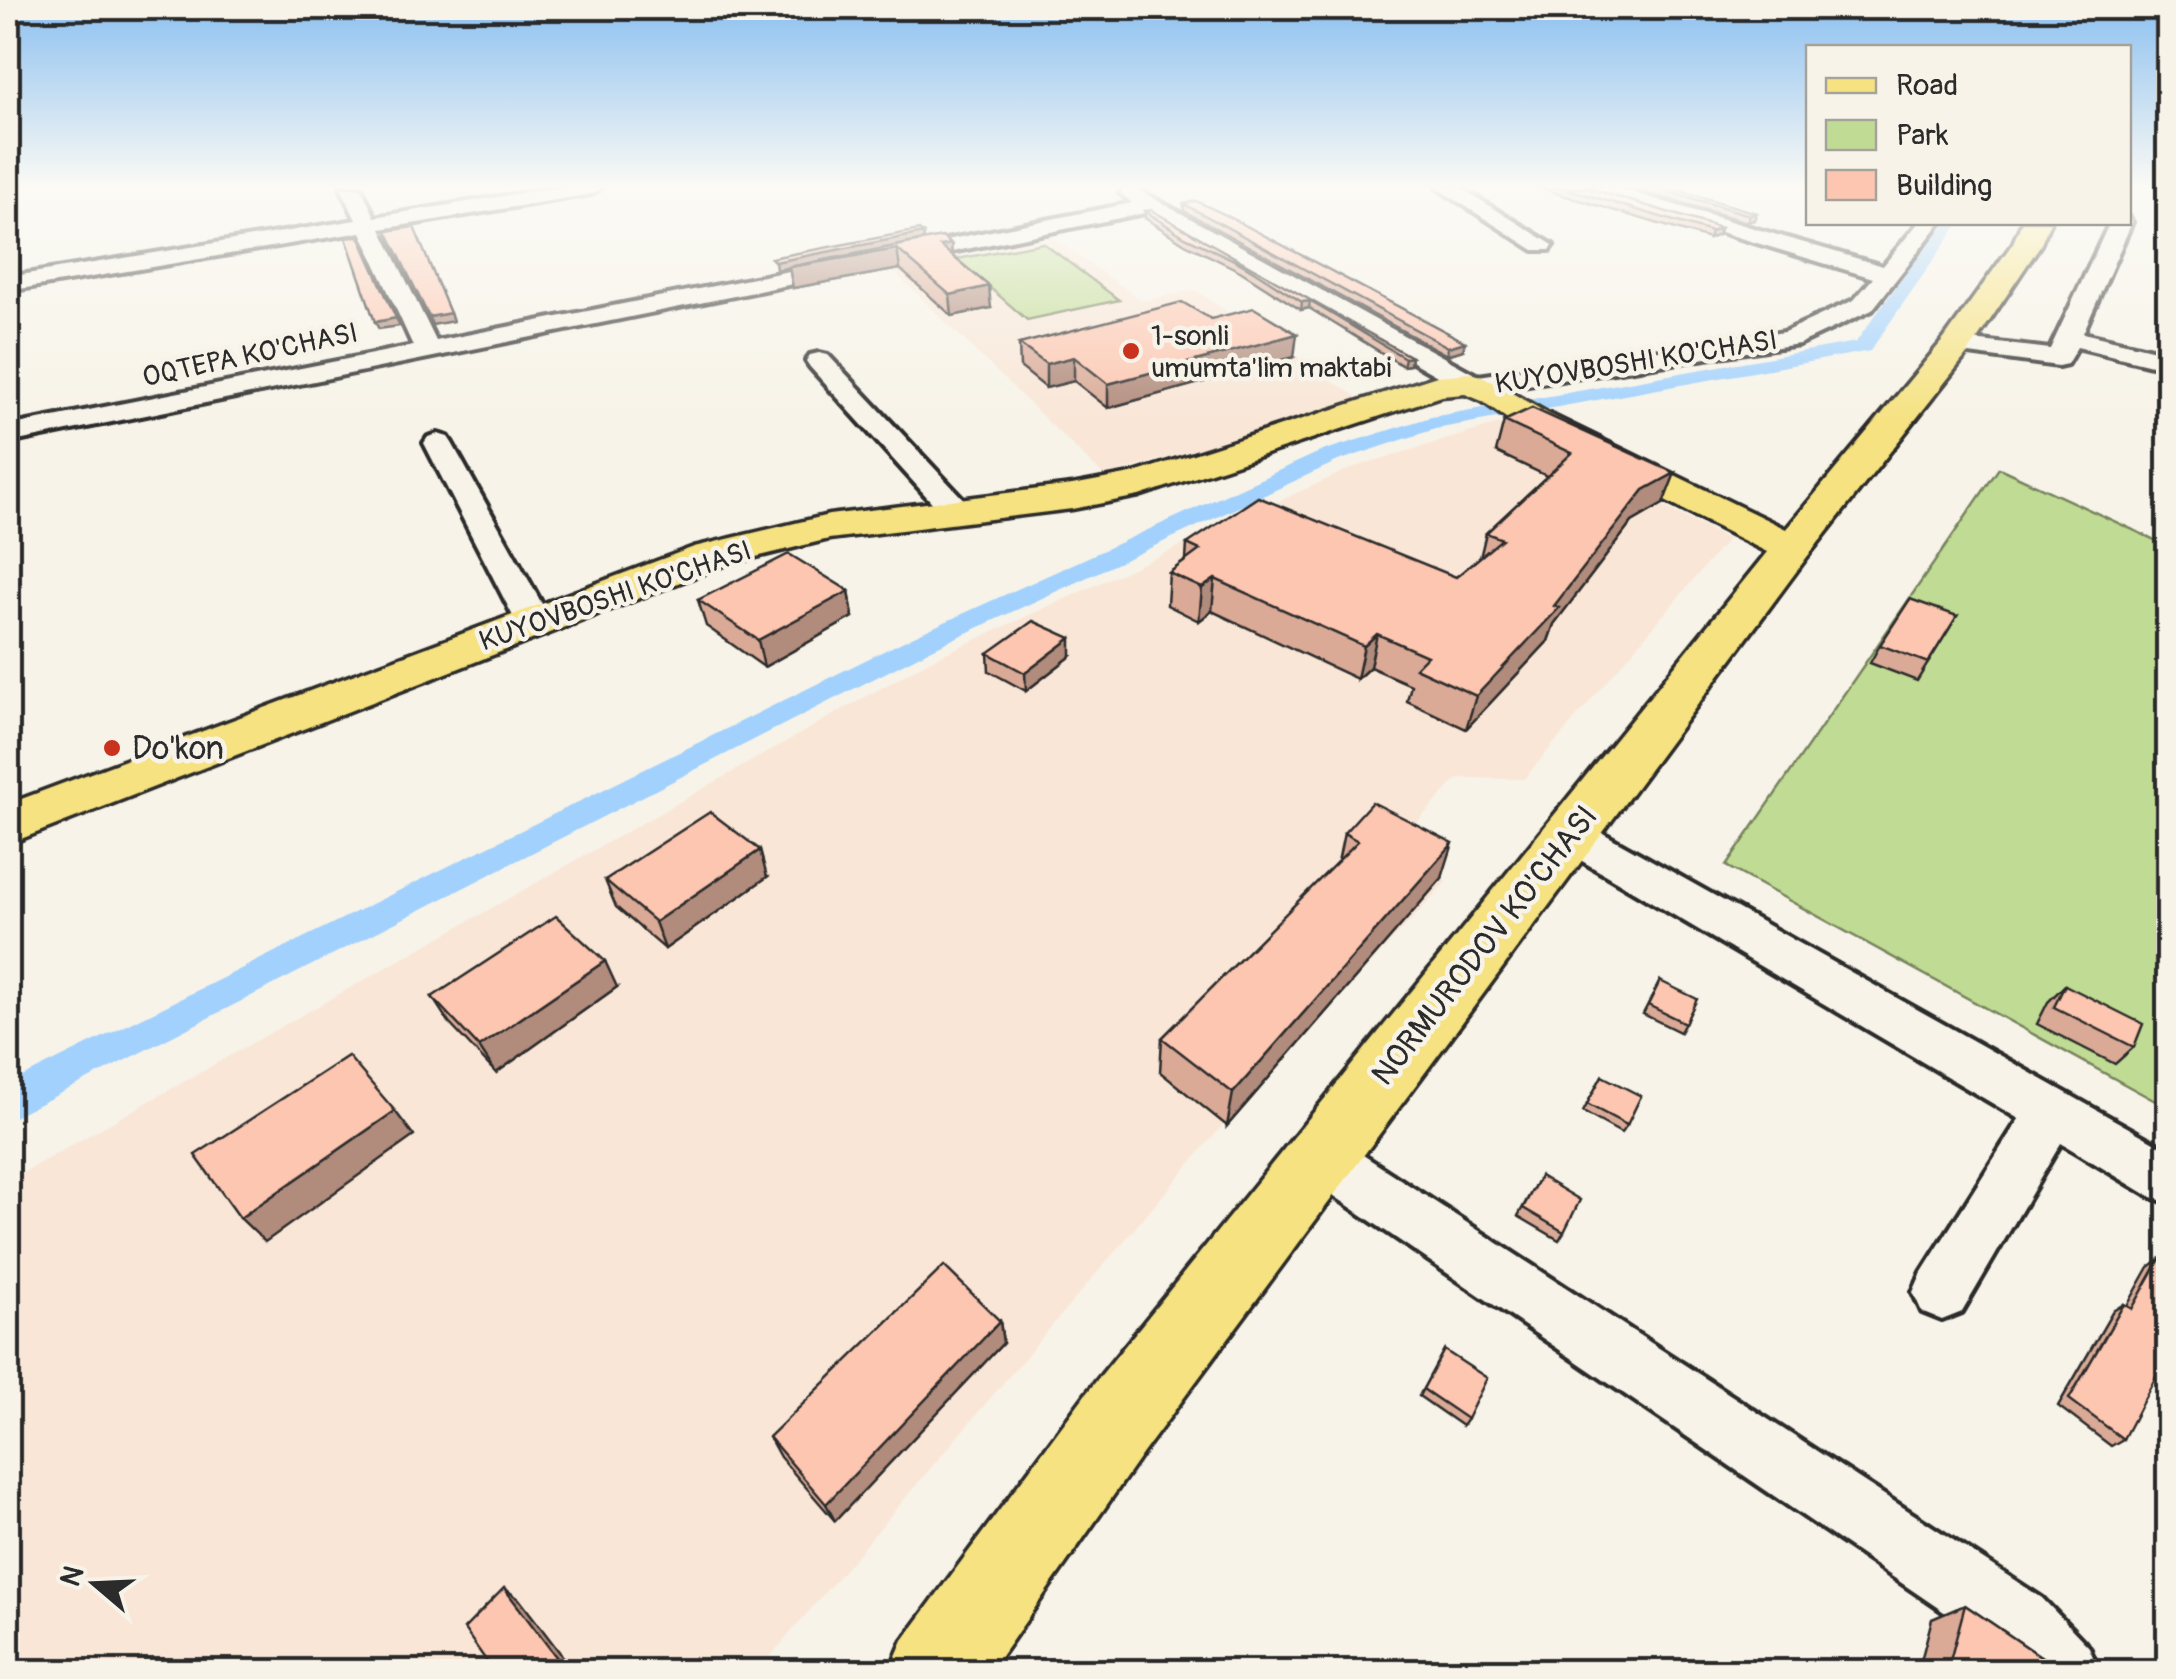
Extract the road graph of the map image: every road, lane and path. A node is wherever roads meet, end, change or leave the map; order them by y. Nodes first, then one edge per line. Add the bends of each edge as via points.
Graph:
1 (114, 266) edge
2 (388, 266) edge
3 (841, 266) edge
4 (1262, 266) edge
5 (1860, 266) edge
6 (1893, 266) edge
7 (2011, 266) edge
8 (2101, 266) edge
9 (1886, 274) junction
10 (8, 284) edge
11 (2070, 337) junction
12 (1956, 346) junction
13 (426, 348) junction
14 (818, 361) dead end
15 (2168, 361) edge
16 (1480, 388) junction
17 (8, 435) edge
18 (438, 443) dead end
19 (956, 511) junction
20 (1792, 548) junction
21 (534, 622) junction
22 (8, 825) edge
23 (1570, 834) junction
24 (2052, 1111) junction
25 (1320, 1157) junction
26 (2168, 1178) edge
27 (1942, 1292) dead end
28 (935, 1672) edge
29 (2064, 1672) edge

1 - 10 street
2 - 13 street
3 - 13 street, OQTEPA KO'CHASI
4 - 16 street
5 - 9 street
6 - 9 street, KUYOVBOSHI KO'CHASI
7 - 12 main road, NORMURODOV KO'CHASI
8 - 11 street
9 - 16 street, KUYOVBOSHI KO'CHASI via 1863,305 1790,338
11 - 12 street via 2058,358
11 - 15 street
12 - 20 main road, NORMURODOV KO'CHASI
13 - 17 street, OQTEPA KO'CHASI
14 - 19 street
16 - 19 main road, KUYOVBOSHI KO'CHASI via 1438,386 1139,484
16 - 20 main road
18 - 21 street
19 - 21 main road, KUYOVBOSHI KO'CHASI via 829,527 709,556
20 - 23 main road, NORMURODOV KO'CHASI
21 - 22 main road, KUYOVBOSHI KO'CHASI
23 - 24 street
23 - 25 main road, NORMURODOV KO'CHASI
24 - 26 street
24 - 27 street
25 - 28 main road, NORMURODOV KO'CHASI via 1114,1424
25 - 29 street via 2018,1622

